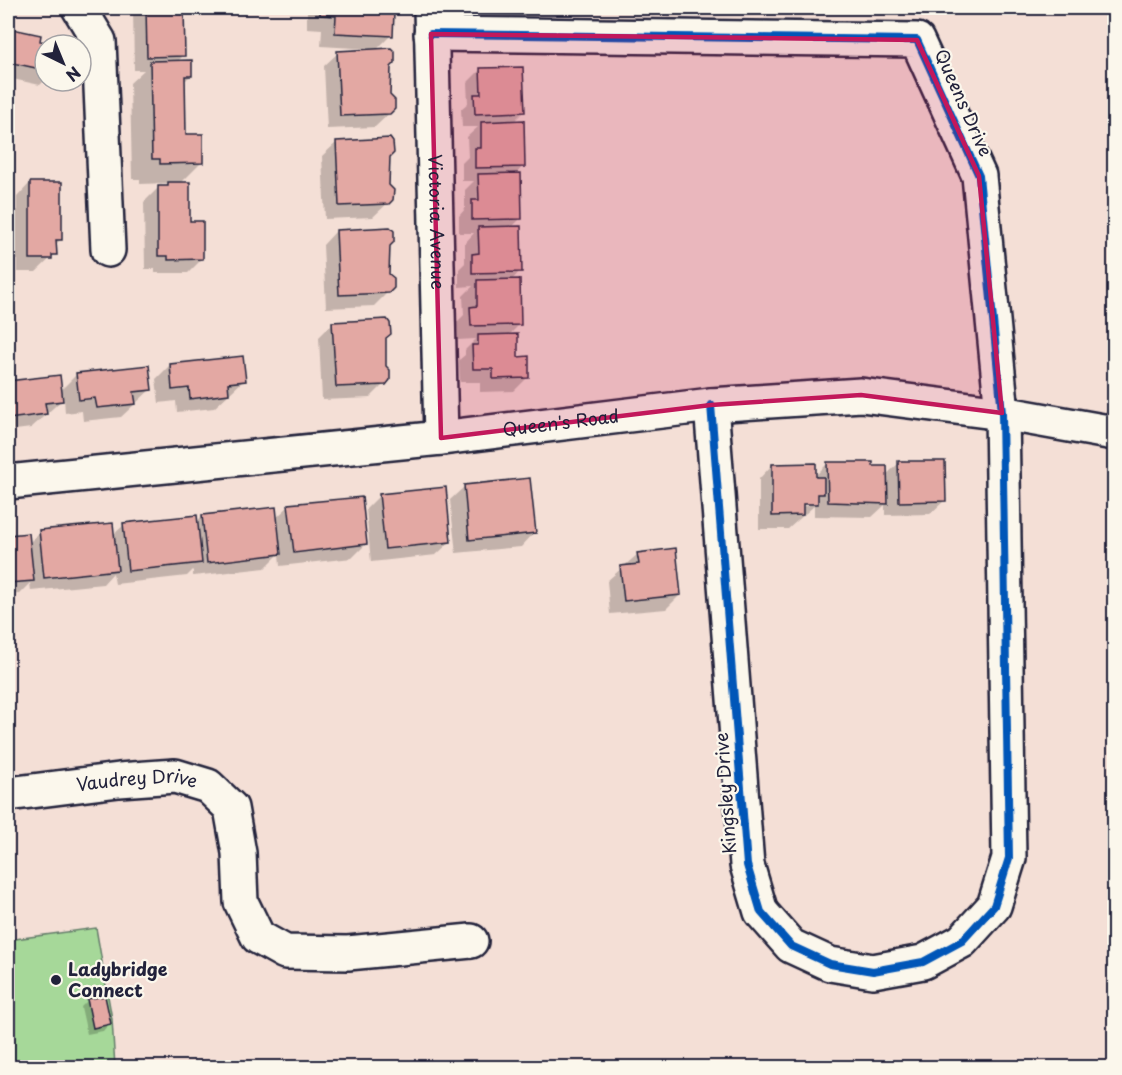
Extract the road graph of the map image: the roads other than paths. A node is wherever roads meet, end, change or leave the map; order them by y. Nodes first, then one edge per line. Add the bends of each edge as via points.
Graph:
1 (79, 8) edge
2 (431, 21) edge
3 (108, 250) dead end
4 (711, 405) junction
5 (1002, 413) junction
6 (1114, 433) edge
7 (441, 438) junction
8 (8, 482) edge
9 (8, 794) edge
10 (471, 940) dead end

1 - 3 street via 99,41
2 - 5 street, Queens Drive via 917,40 979,176
2 - 7 street, Victoria Avenue
4 - 5 street, Queen's Road via 861,395
4 - 5 street, Kingsley Drive via 747,865 761,912 791,946 830,964 873,971 923,962 962,941 994,906 1009,858
4 - 7 street, Queen's Road
5 - 6 street, Queen's Road
7 - 8 street, Queen's Road
9 - 10 street, Vaudrey Drive via 175,776 208,786 231,808 240,854 241,902 258,937 285,952 348,952

